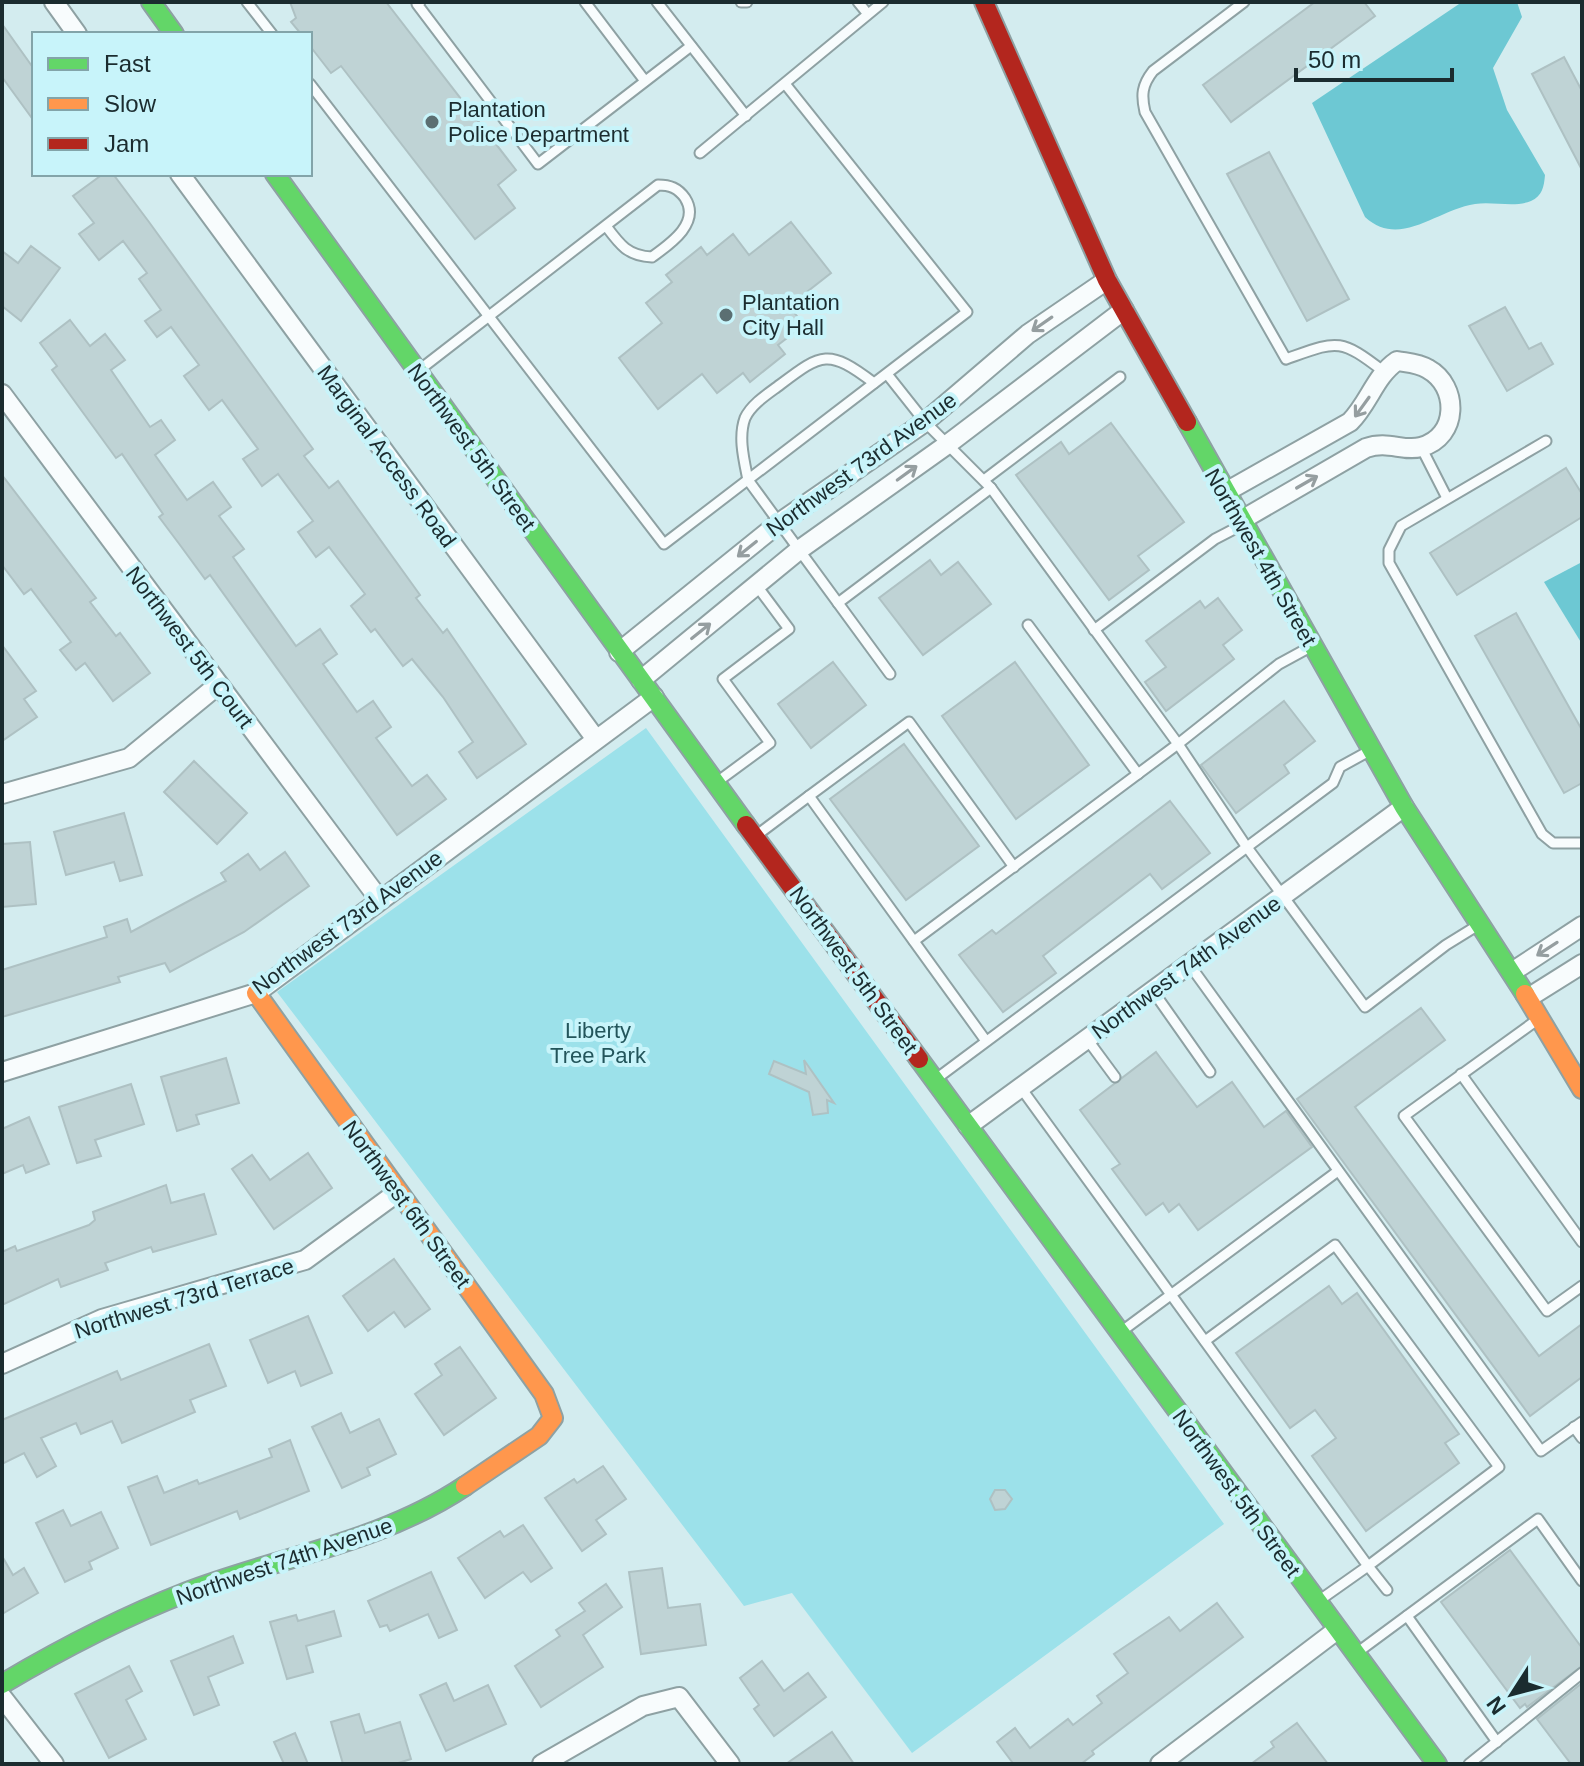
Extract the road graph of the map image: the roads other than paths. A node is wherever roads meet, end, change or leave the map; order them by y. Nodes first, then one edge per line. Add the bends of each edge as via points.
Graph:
1 (54, 2) edge
2 (151, 2) edge
3 (247, 2) edge
4 (420, 2) edge
5 (585, 2) edge
6 (657, 2) edge
7 (858, 2) edge
8 (883, 2) edge
9 (984, 2) edge
10 (1244, 2) edge
11 (867, 13) junction
12 (76, 32) edge
13 (173, 32) edge
14 (270, 32) edge
15 (691, 46) junction
16 (645, 81) junction
17 (786, 85) junction
18 (312, 87) edge
19 (746, 116) junction
20 (700, 153) dead end
21 (181, 176) edge
22 (276, 176) edge
23 (606, 226) junction
24 (1107, 280) junction
25 (1124, 310) junction
26 (488, 317) junction
27 (418, 371) junction
28 (1383, 371) junction
29 (887, 374) junction
30 (1120, 377) dead end
31 (874, 383) junction
32 (2, 394) edge
33 (925, 422) junction
34 (1546, 441) dead end
35 (948, 444) junction
36 (1421, 447) junction
37 (748, 480) junction
38 (988, 484) junction
39 (1224, 493) junction
40 (1447, 498) junction
41 (779, 523) junction
42 (1241, 523) junction
43 (799, 550) junction
44 (757, 586) junction
45 (838, 603) junction
46 (1028, 625) dead end
47 (1094, 630) junction
48 (1312, 646) junction
49 (619, 652) junction
50 (890, 674) dead end
51 (641, 680) junction
52 (218, 685) junction
53 (654, 697) junction
54 (595, 738) junction
55 (1178, 744) junction
56 (1371, 750) junction
57 (1138, 774) junction
58 (717, 782) junction
59 (2, 794) edge
60 (809, 796) junction
61 (1404, 807) junction
62 (755, 835) junction
63 (1582, 843) edge
64 (1246, 846) junction
65 (1014, 867) junction
66 (1282, 896) junction
67 (379, 899) junction
68 (1480, 924) junction
69 (1582, 926) edge
70 (914, 941) junction
71 (1189, 964) junction
72 (1582, 964) edge
73 (1512, 972) junction
74 (1153, 991) junction
75 (256, 993) junction
76 (1528, 998) junction
77 (1540, 1018) junction
78 (1087, 1039) junction
79 (986, 1041) junction
80 (2, 1072) edge
81 (1210, 1072) dead end
82 (1461, 1074) junction
83 (1115, 1077) dead end
84 (934, 1080) junction
85 (1021, 1088) junction
86 (1582, 1089) edge
87 (968, 1126) junction
88 (1338, 1171) junction
89 (398, 1192) junction
90 (1582, 1242) edge
91 (1582, 1286) edge
92 (1171, 1295) junction
93 (1120, 1333) junction
94 (1205, 1341) junction
95 (2, 1364) edge
96 (553, 1418) joint
97 (1578, 1425) edge
98 (1582, 1438) edge
99 (1368, 1566) junction
100 (1582, 1581) edge
101 (1387, 1590) dead end
102 (1317, 1602) junction
103 (1407, 1616) junction
104 (1337, 1630) junction
105 (1355, 1654) junction
106 (1582, 1673) edge
107 (2, 1684) edge
108 (2, 1697) edge
109 (1497, 1742) junction
110 (54, 1764) edge
111 (542, 1764) edge
112 (730, 1764) edge
113 (1160, 1764) edge
114 (1437, 1764) edge
115 (1469, 1764) edge

1 - 12 street
2 - 13 street
3 - 14 lane
4 - 16 lane via 538,164
5 - 16 lane
6 - 15 lane
7 - 11 lane
8 - 11 lane
9 - 24 street, Northwest 4th Street
10 - 28 lane via 1153,71 1144,83 1145,112 1286,359 1331,344 1348,345
11 - 17 lane
15 - 16 lane
15 - 19 lane
17 - 19 lane
17 - 29 lane via 967,312
18 - 26 lane
19 - 20 lane
21 - 54 street, Marginal Access Road
22 - 27 street, Northwest 5th Street
23 - 23 lane via 658,185 671,185 690,208 678,238 652,257 637,257 622,247
23 - 26 lane
24 - 25 street, Northwest 4th Street
24 -> 33 street, Northwest 73rd Avenue via 1028,334
25 - 35 street, Northwest 73rd Avenue
25 - 39 street, Northwest 4th Street
26 - 27 lane
26 - 37 lane via 664,544
27 - 49 street, Northwest 5th Street
28 - 36 street via 1397,361 1414,363 1429,369 1446,387 1451,415 1443,431
28 -> 39 street via 1350,422
29 - 31 lane
29 - 33 lane
30 - 38 lane
31 - 37 lane
31 - 37 lane via 835,359 815,358 759,400 746,416 742,442
32 - 52 street, Northwest 5th Court
33 - 35 lane
33 - 41 street, Northwest 73rd Avenue
34 - 40 lane
35 - 38 lane
43 -> 35 street, Northwest 73rd Avenue
36 - 40 lane
42 -> 36 street via 1366,448 1381,443
37 - 41 lane
38 - 45 lane
38 - 47 lane
39 - 42 street, Northwest 4th Street
40 - 63 lane via 1401,526 1389,550 1389,563 1542,834 1553,843
41 - 43 lane
41 -> 49 street, Northwest 73rd Avenue
42 - 47 lane
42 - 48 street, Northwest 4th Street
43 - 44 street, Northwest 73rd Avenue
43 - 45 lane
51 -> 44 street, Northwest 73rd Avenue
44 - 58 lane via 789,629 723,679 770,743
45 - 50 lane
46 - 57 lane
47 - 55 lane
48 - 55 lane via 1279,664
48 - 56 street, Northwest 4th Street
49 - 51 street, Northwest 5th Street
51 - 53 street, Northwest 5th Street
52 - 59 street via 129,758
52 - 67 street, Northwest 5th Court
53 - 54 street, Northwest 73rd Avenue
53 - 58 street, Northwest 5th Street
54 - 67 street, Northwest 73rd Avenue
55 - 57 lane
55 - 64 lane
56 - 61 street, Northwest 4th Street
56 - 64 lane via 1340,767 1333,783
57 - 65 lane
58 - 62 street, Northwest 5th Street
60 - 62 lane
60 - 65 lane via 909,722
60 - 70 lane
61 - 66 street, Northwest 74th Avenue
61 - 68 street, Northwest 4th Street
62 - 84 street, Northwest 5th Street
64 - 66 lane
64 - 79 lane
65 - 70 lane
66 - 68 lane via 1365,1007
66 - 71 street, Northwest 74th Avenue
67 - 75 street, Northwest 73rd Avenue
68 - 73 street, Northwest 4th Street
69 -> 73 street
70 - 79 lane
71 - 74 street, Northwest 74th Avenue
71 - 88 lane
72 - 76 street
73 - 76 street, Northwest 4th Street
74 - 78 street, Northwest 74th Avenue
74 - 81 lane
75 - 80 street, Northwest 73rd Avenue
75 - 89 street, Northwest 6th Street
76 - 77 street, Northwest 4th Street
77 - 82 lane
77 - 86 street, Northwest 4th Street
78 - 83 lane
78 - 85 street, Northwest 74th Avenue
79 - 84 lane
82 - 90 lane
82 - 91 lane via 1404,1116 1547,1311
84 - 87 street, Northwest 5th Street
85 - 87 street, Northwest 74th Avenue
85 - 92 lane
87 - 93 street, Northwest 5th Street
88 - 92 lane
88 - 97 lane via 1541,1451
89 - 95 street, Northwest 73rd Terrace via 305,1260 102,1319
89 - 96 street, Northwest 6th Street via 544,1394
92 - 93 lane
92 - 94 lane
93 - 102 street, Northwest 5th Street
94 - 99 lane
94 - 99 lane via 1335,1245 1499,1467
96 - 107 street, Northwest 74th Avenue via 539,1436 438,1504 361,1539 188,1592 67,1646
97 - 98 lane
99 - 101 lane
99 - 102 lane
100 - 103 lane via 1538,1519
102 - 104 street, Northwest 5th Street
103 - 105 lane
103 - 109 lane
104 - 105 street, Northwest 5th Street
104 - 113 street
105 - 114 street, Northwest 5th Street
106 - 109 lane
108 - 110 street
109 - 115 lane
111 - 112 street via 643,1706 679,1697

